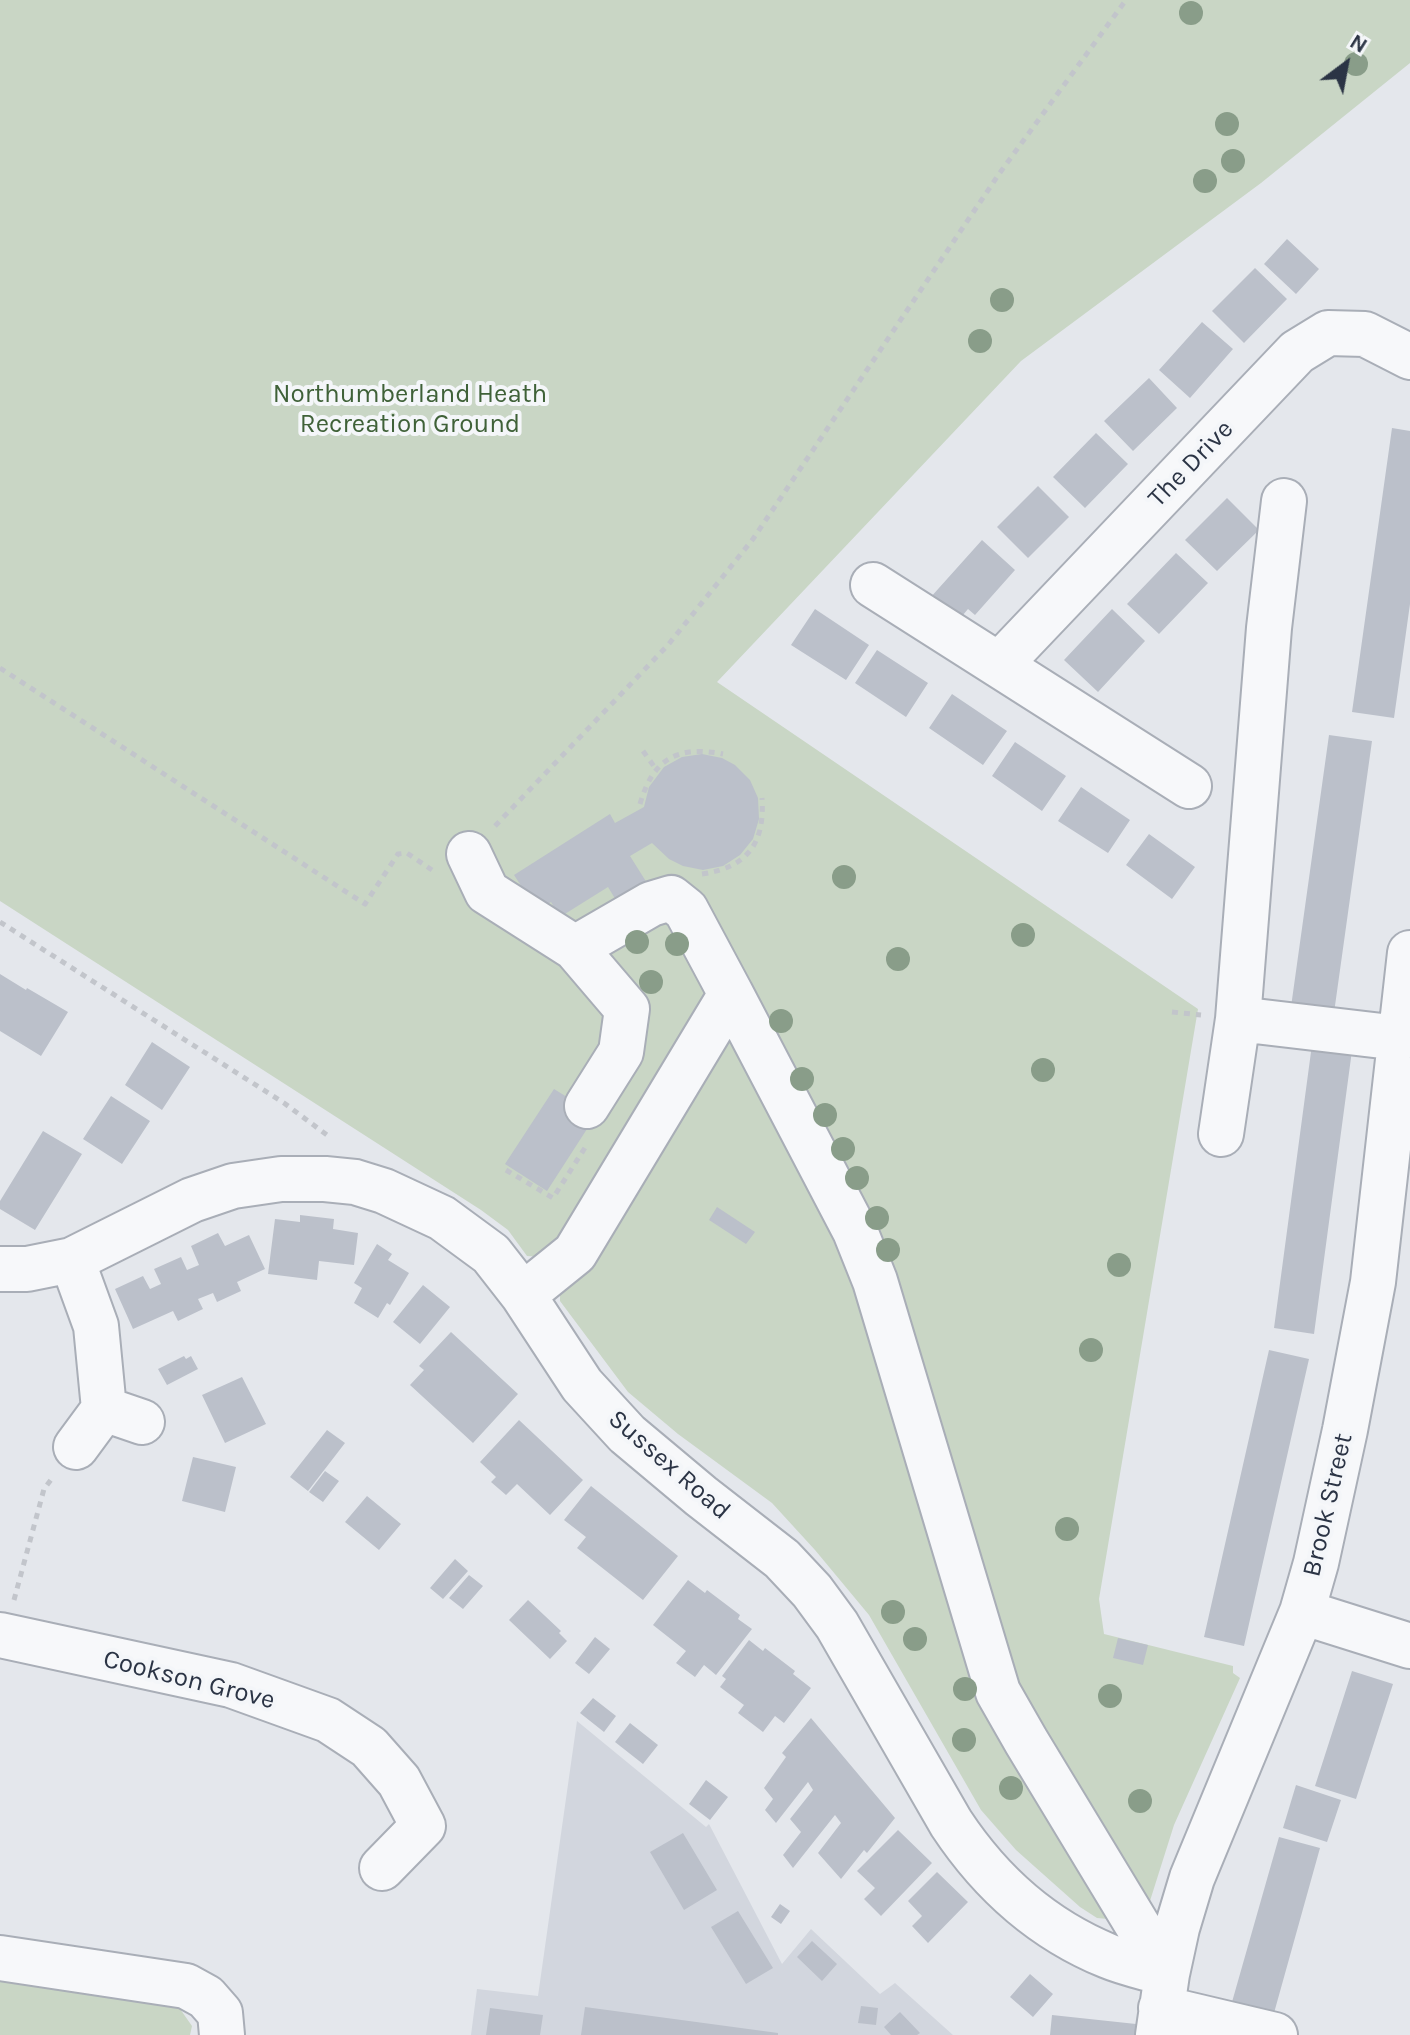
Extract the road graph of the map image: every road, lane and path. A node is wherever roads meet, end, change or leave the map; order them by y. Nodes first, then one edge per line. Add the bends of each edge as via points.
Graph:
1 (1126, 0) edge
2 (1410, 357) edge
3 (1284, 501) dead end
4 (873, 585) dead end
5 (999, 665) junction
6 (0, 668) edge
7 (643, 751) dead end
8 (723, 754) dead end
9 (656, 769) junction
10 (1189, 786) dead end
11 (762, 798) dead end
12 (640, 804) dead end
13 (469, 854) junction
14 (671, 898) junction
15 (0, 922) edge
16 (575, 948) junction
17 (1410, 953) edge
18 (731, 994) junction
19 (1238, 1019) junction
20 (1399, 1038) junction
21 (587, 1106) joint
22 (1221, 1134) dead end
23 (333, 1140) dead end
24 (506, 1170) dead end
25 (72, 1260) junction
26 (0, 1269) edge
27 (523, 1295) junction
28 (76, 1447) joint
29 (1302, 1612) junction
30 (2, 1636) edge
31 (1410, 1646) edge
32 (382, 1868) dead end
33 (0, 1958) edge
34 (1162, 2005) edge
35 (222, 2035) edge
36 (1275, 2035) edge

1 - 13 path via 999,174 753,539 668,645
2 - 5 street, The Drive via 1365,334 1328,333 1297,352
3 - 19 street
4 - 5 street
5 - 10 street
6 - 13 path via 365,904 398,854 407,853 445,879
7 - 9 path
8 - 9 path via 680,754
9 - 12 path
11 - 14 path via 760,831 743,859 724,870 686,872
13 - 16 street via 487,892
14 - 16 street
14 - 18 street via 686,910
15 - 23 path via 284,1103
16 - 21 street via 627,1009 621,1052
17 - 20 street, Brook Street
18 - 27 street via 575,1253
18 - 34 street via 855,1231 875,1281 998,1692 1042,1767
19 - 20 street
19 - 22 street
20 - 29 street, Brook Street via 1373,1282
21 - 24 path via 604,1117 553,1198
25 - 26 street, Sussex Road
25 - 27 street, Sussex Road via 192,1200 233,1186 325,1179 384,1191 442,1218 491,1254
25 - 28 street via 123,1415
27 - 34 street, Sussex Road via 582,1385 627,1434 782,1559 812,1591 970,1852 1037,1917 1110,1957
28 - 30 path via 44,1489
29 - 31 street
29 - 34 street, Brook Street via 1192,1878
30 - 32 street, Cookson Grove via 231,1685 328,1720 369,1747 439,1832
33 - 35 street via 186,1986 220,2013
34 - 36 street, Sussex Road

